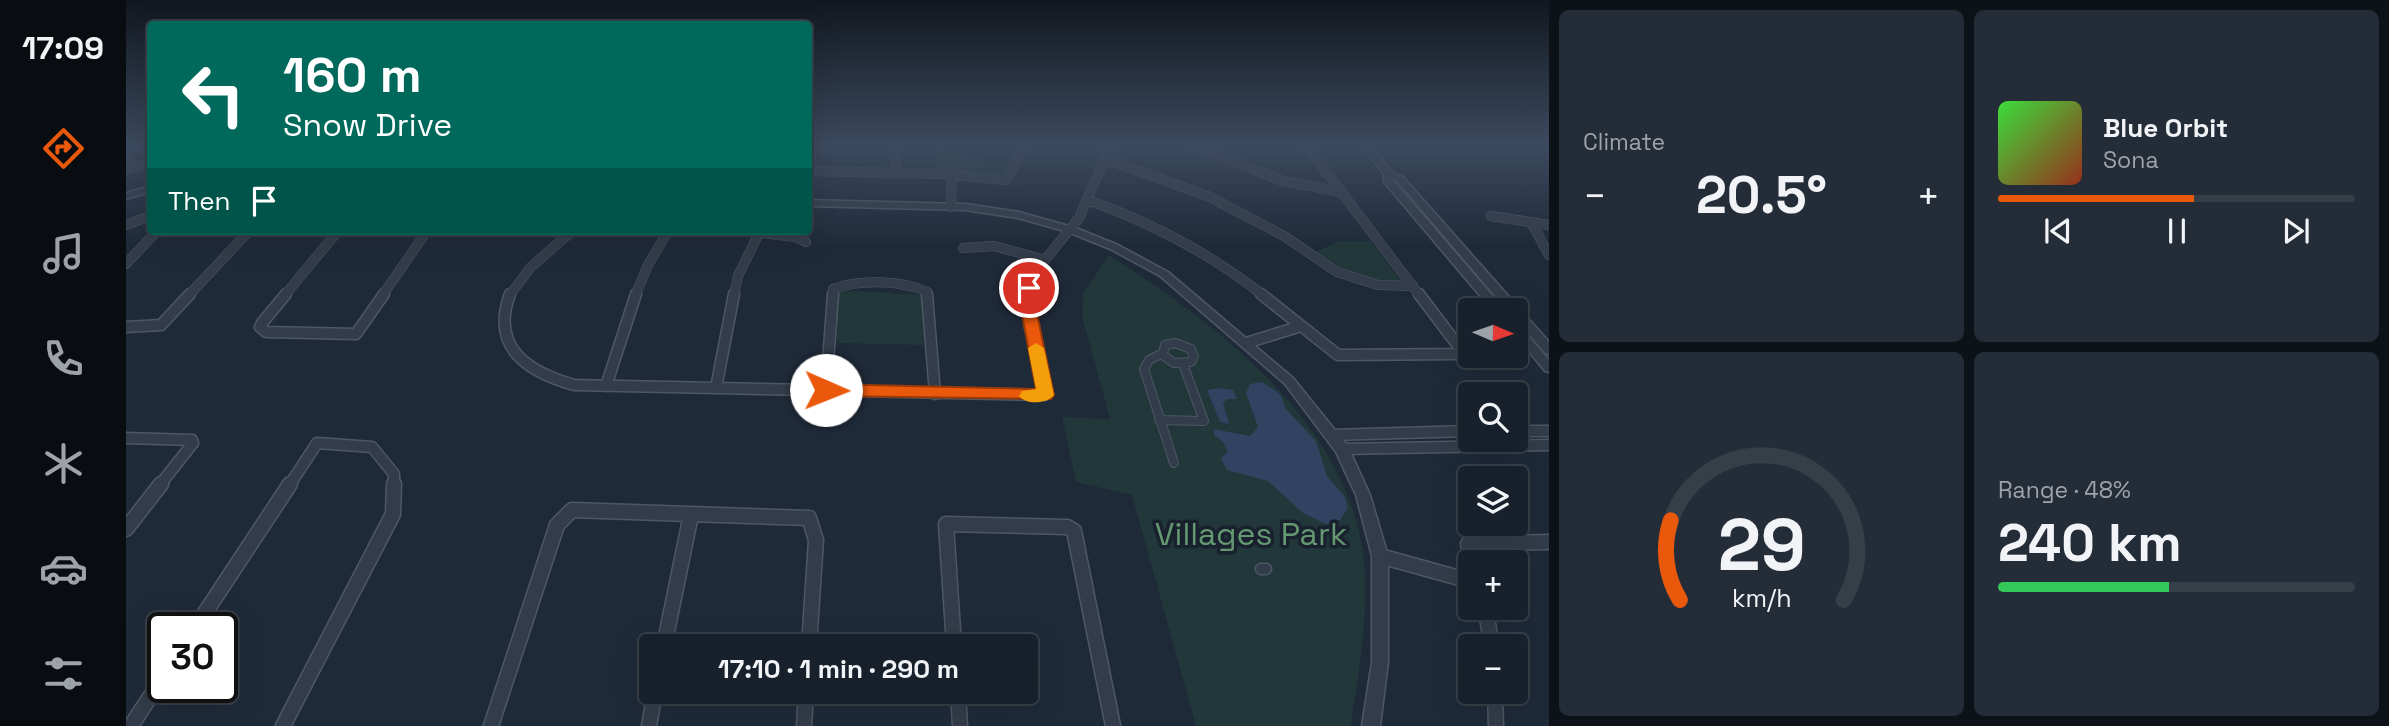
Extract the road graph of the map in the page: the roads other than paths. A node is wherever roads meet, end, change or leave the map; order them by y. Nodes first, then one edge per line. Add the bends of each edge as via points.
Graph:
1 (952, 178) edge
2 (983, 178) edge
3 (1007, 178) edge
4 (1097, 178) edge
5 (1158, 178) edge
6 (1274, 178) edge
7 (1331, 178) edge
8 (1388, 178) edge
9 (1397, 178) edge
10 (147, 189) edge
11 (1342, 192) junction
12 (126, 196) edge
13 (1088, 200) junction
14 (812, 203) edge
15 (951, 206) junction
16 (1491, 216) dead end
17 (147, 217) edge
18 (1531, 222) junction
19 (126, 225) edge
20 (1549, 225) edge
21 (1072, 230) junction
22 (153, 235) edge
23 (246, 235) edge
24 (335, 235) edge
25 (424, 235) edge
26 (568, 235) edge
27 (665, 235) edge
28 (758, 235) edge
29 (778, 235) edge
30 (806, 242) dead end
31 (963, 248) dead end
32 (1549, 255) edge
33 (1045, 260) junction
34 (126, 264) edge
35 (1413, 286) junction
36 (1489, 298) edge
37 (1504, 298) edge
38 (1301, 326) junction
39 (1528, 326) edge
40 (126, 327) edge
41 (1246, 343) junction
42 (1528, 343) edge
43 (1549, 350) edge
44 (1163, 354) junction
45 (1183, 364) junction
46 (1549, 368) edge
47 (606, 386) junction
48 (716, 388) junction
49 (826, 390) junction
50 (935, 394) junction
51 (1159, 420) junction
52 (1528, 430) edge
53 (1458, 431) edge
54 (1549, 431) edge
55 (1332, 435) junction
56 (126, 438) edge
57 (1549, 445) edge
58 (1342, 449) junction
59 (1174, 463) dead end
60 (691, 515) junction
61 (126, 529) edge
62 (1549, 542) edge
63 (1470, 550) edge
64 (1380, 555) junction
65 (1458, 578) edge
66 (206, 612) edge
67 (666, 634) edge
68 (810, 634) edge
69 (953, 634) edge
70 (147, 702) edge
71 (653, 704) edge
72 (805, 704) edge
73 (959, 704) edge
74 (1496, 704) edge
75 (131, 726) edge
76 (283, 726) edge
77 (491, 726) edge
78 (649, 726) edge
79 (804, 726) edge
80 (960, 726) edge
81 (1112, 726) edge
82 (1371, 726) edge
83 (1496, 726) edge

1 - 15 street
2 - 3 street
4 - 13 street
5 - 35 street via 1208,196 1284,236 1346,276 1378,285
6 - 11 street
7 - 11 street
8 - 36 street
9 - 37 street
10 - 12 street
11 - 35 street
13 - 21 street
13 - 38 street via 1200,250
14 - 15 street
15 - 21 street via 1019,215
16 - 18 street
17 - 19 street
18 - 20 street
18 - 32 street
21 - 33 street
21 - 41 street via 1164,274
22 - 34 street
23 - 40 street via 161,325
24 - 25 street via 260,327 266,332 356,334
26 - 47 street via 510,294 505,333 510,349 522,363 556,381
27 - 47 street via 645,269
28 - 48 street via 738,276
29 - 30 street
31 - 33 street via 997,246
33 - 50 street via 1029,288 1045,395
35 - 38 street via 1462,351 1458,354 1345,356 1331,352
38 - 41 street
39 - 43 street
41 - 55 street via 1289,381
42 - 46 street
44 - 45 street
44 - 45 street via 1163,347 1170,343 1186,346 1194,360
44 - 51 street via 1149,360 1144,369
45 - 51 street via 1204,421
47 - 48 street
48 - 49 street
49 - 50 street
49 - 50 street via 831,292 835,286 880,285 924,289 928,296
51 - 59 street
52 - 54 street
53 - 55 street
55 - 58 street
56 - 61 street via 193,443
57 - 58 street
58 - 64 street via 1363,495
60 - 67 street
60 - 68 street via 810,518 816,540
60 - 77 street via 572,510 562,518
62 - 63 street via 1468,544
64 - 65 street
64 - 82 street via 1380,662
66 - 76 street via 317,443 372,447 394,474 393,514
69 - 81 street via 946,524 1067,527 1074,531
70 - 75 street
71 - 78 street
72 - 79 street
73 - 80 street
74 - 83 street

